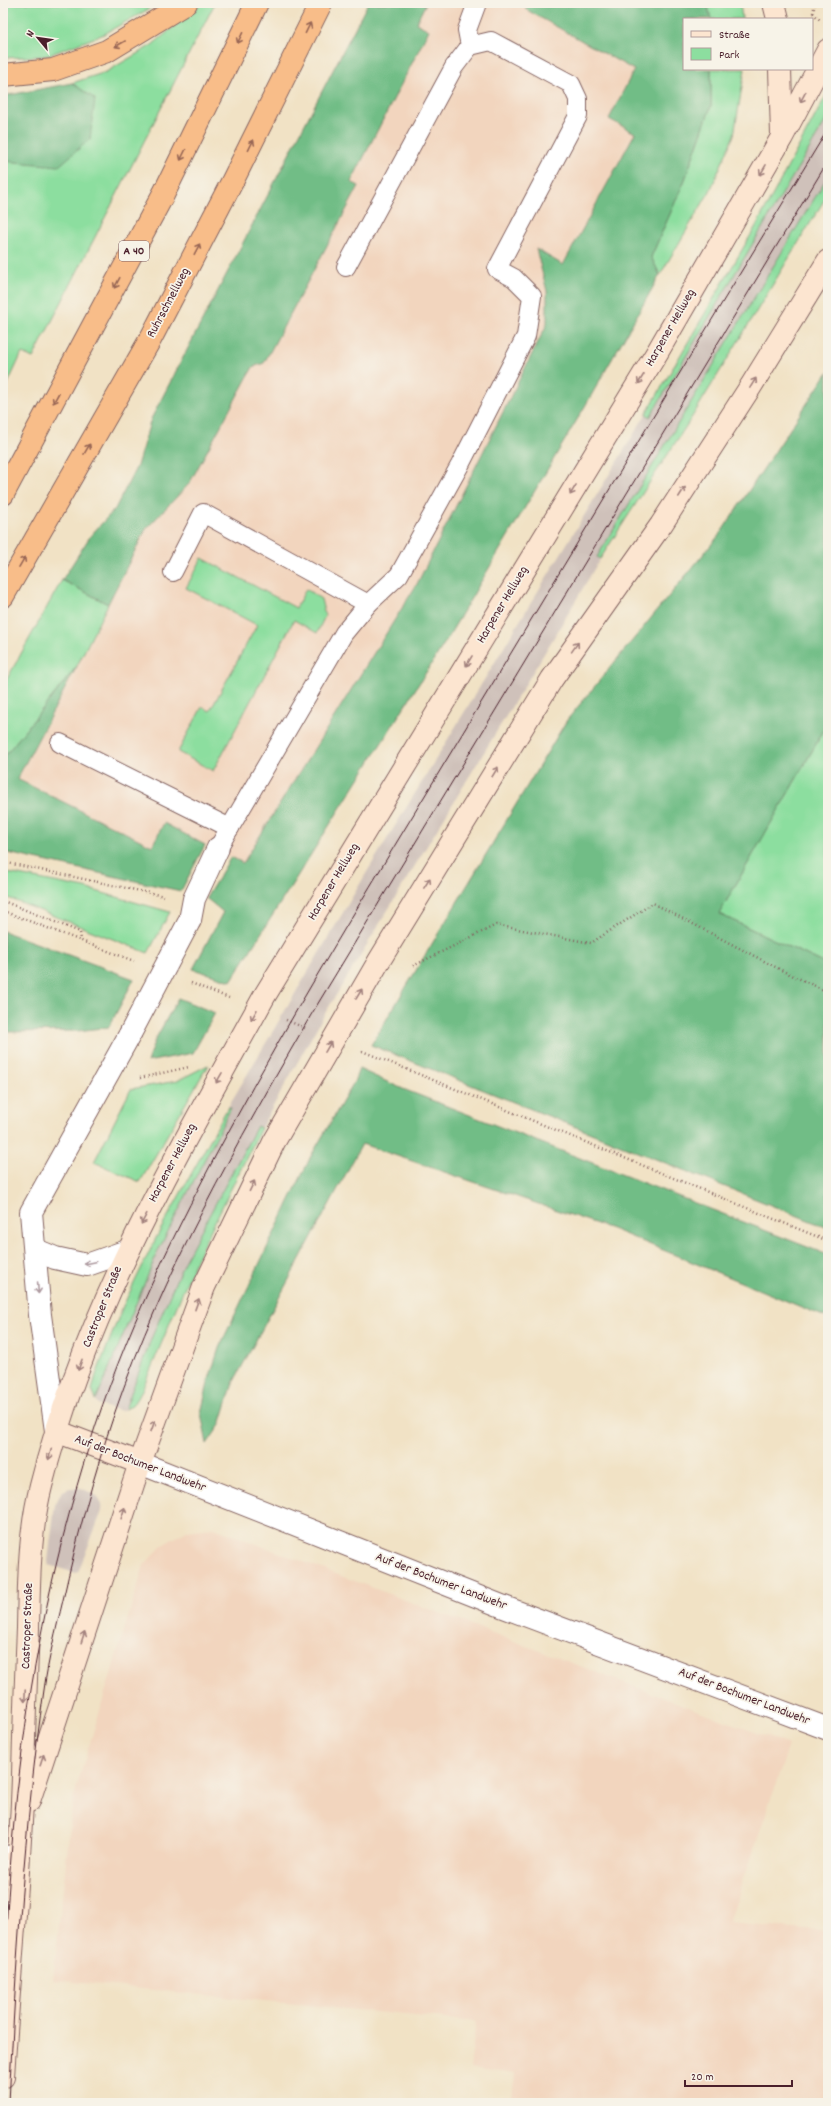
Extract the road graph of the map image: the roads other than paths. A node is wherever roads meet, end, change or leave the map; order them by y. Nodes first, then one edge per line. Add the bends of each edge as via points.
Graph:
1 (186, 3) edge
2 (257, 3) edge
3 (321, 3) edge
4 (477, 3) edge
5 (774, 3) edge
6 (778, 18) edge
7 (470, 46) junction
8 (828, 50) edge
9 (780, 70) edge
10 (3, 75) edge
11 (782, 137) junction
12 (828, 261) edge
13 (346, 267) dead end
14 (3, 494) edge
15 (173, 572) dead end
16 (3, 596) edge
17 (368, 604) junction
18 (60, 743) dead end
19 (230, 828) junction
20 (218, 848) joint
21 (36, 1250) junction
22 (127, 1251) junction
23 (56, 1431) junction
24 (140, 1463) junction
25 (828, 1729) edge
26 (21, 1824) junction
27 (10, 1857) edge
28 (3, 2077) edge

1 -> 10 highway via 107,51 53,70
2 -> 14 highway, A 40 via 164,193
16 -> 3 highway, Ruhrschnellweg via 151,338 234,180
4 - 7 lane via 467,30
5 - 6 main road
7 - 13 lane via 454,67
7 - 17 lane via 491,41 571,84 578,99 578,116 497,269 514,278 532,296 526,336 460,465 399,575
8 -> 11 main road, Harpener Hellweg
9 - 11 main road
11 -> 22 main road, Harpener Hellweg via 658,351 265,995
24 -> 12 main road via 204,1286 274,1142 317,1066 552,679 661,525
15 - 17 lane via 203,513
17 - 19 lane via 344,633
18 - 19 lane
19 - 20 lane
20 - 21 street, bridge via 192,910 130,1034 31,1212
22 -> 21 street via 87,1265 55,1258
21 -> 23 street, Castroper Straße via 40,1315
22 -> 23 main road, Castroper Straße via 104,1301
23 - 24 main road, Auf der Bochumer Landwehr
23 -> 26 main road, Castroper Straße via 40,1489 30,1554
24 - 25 street, Auf der Bochumer Landwehr via 504,1607
26 -> 24 main road, Castroper Straße
26 - 27 main road, Castroper Straße
27 - 28 main road, Castroper Straße

